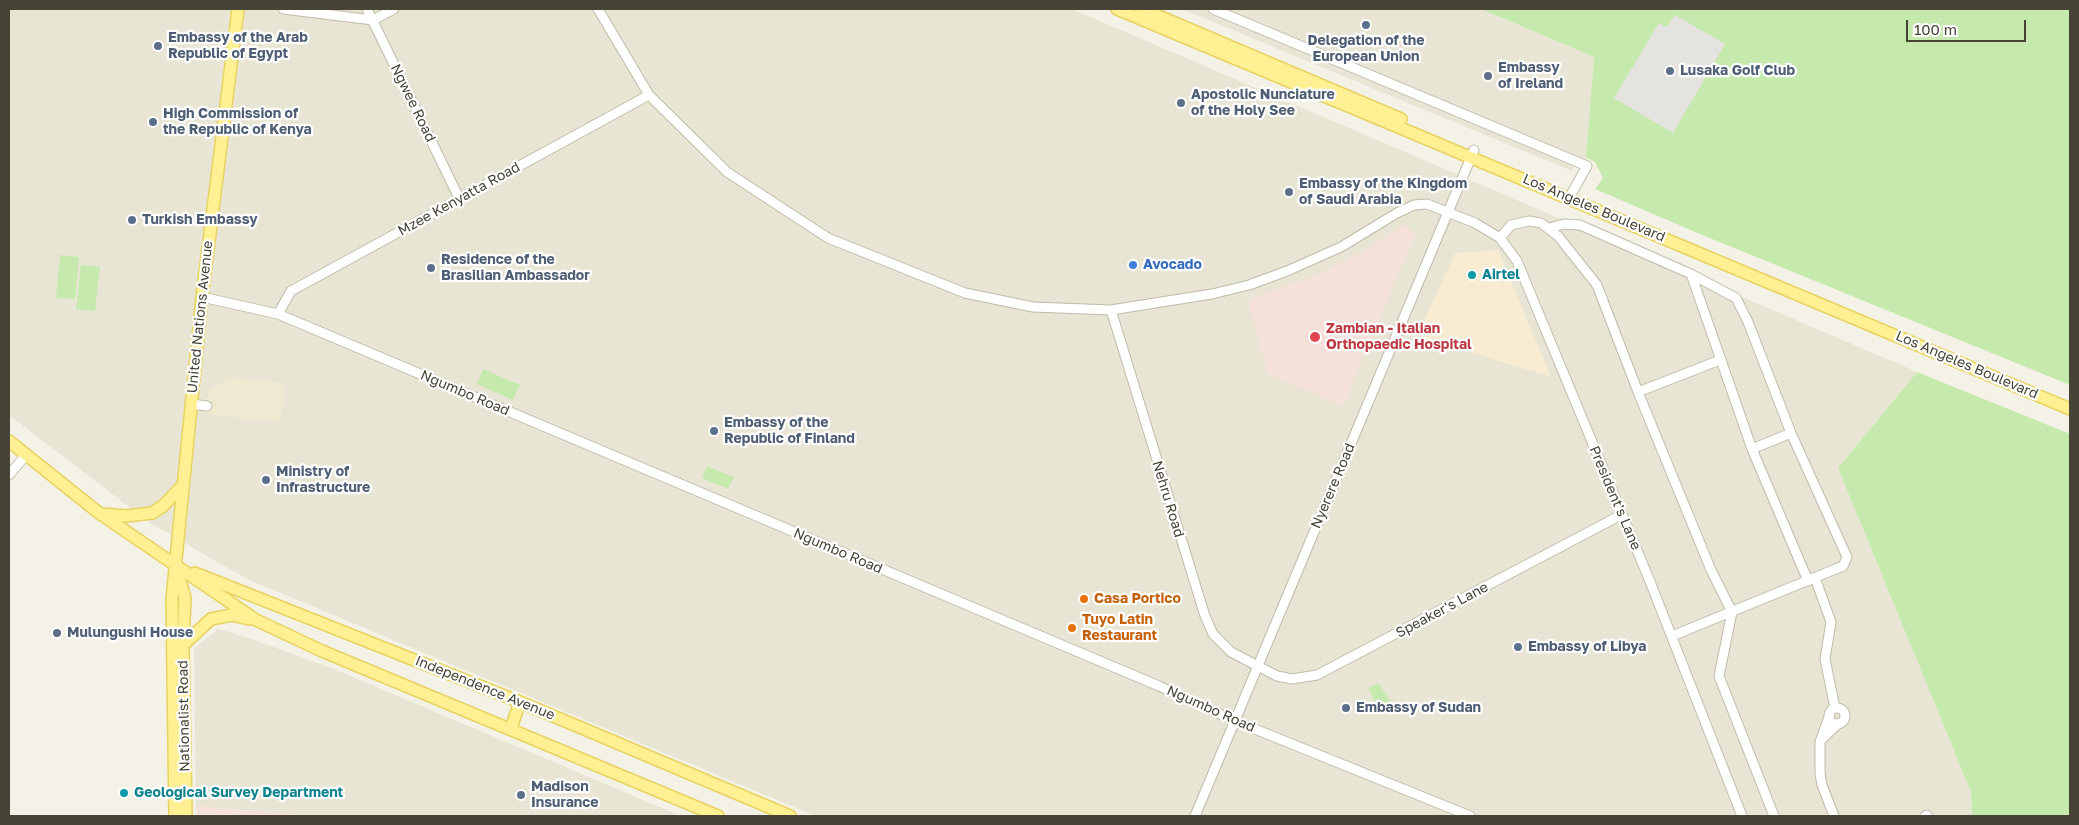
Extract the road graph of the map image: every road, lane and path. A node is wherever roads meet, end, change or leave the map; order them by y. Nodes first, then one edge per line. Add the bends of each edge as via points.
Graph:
1 (238, 9) edge
2 (283, 9) edge
3 (367, 9) edge
4 (394, 9) edge
5 (598, 9) edge
6 (1117, 9) edge
7 (1142, 9) edge
8 (1213, 9) edge
9 (373, 20) junction
10 (650, 95) junction
11 (1473, 153) junction
12 (1571, 195) junction
13 (459, 198) junction
14 (1448, 211) junction
15 (1549, 228) junction
16 (1500, 238) junction
17 (1690, 274) junction
18 (202, 297) junction
19 (1111, 310) junction
20 (278, 314) junction
21 (1720, 360) junction
22 (1638, 392) junction
23 (2070, 400) edge
24 (191, 404) junction
25 (207, 406) dead end
26 (2070, 408) edge
27 (1791, 433) junction
28 (9, 441) edge
29 (1752, 449) junction
30 (26, 454) junction
31 (9, 475) edge
32 (182, 486) junction
33 (99, 514) junction
34 (1621, 516) junction
35 (177, 567) junction
36 (1811, 580) junction
37 (1732, 612) junction
38 (256, 620) junction
39 (1672, 636) junction
40 (183, 644) junction
41 (1257, 667) junction
42 (520, 702) junction
43 (1832, 711) junction
44 (1235, 721) junction
45 (1840, 723) junction
46 (511, 728) junction
47 (1820, 742) junction
48 (175, 816) edge
49 (186, 816) edge
50 (718, 816) edge
51 (790, 816) edge
52 (1195, 816) edge
53 (1470, 816) edge
54 (1742, 816) edge
55 (1774, 816) edge
56 (1834, 816) edge

1 - 18 main road, United Nations Avenue
2 - 9 street
3 - 9 street, Ngwee Road
4 - 9 street
5 - 10 street, President's Lane
6 - 11 main road, Los Angeles Boulevard
7 - 11 main road, Los Angeles Boulevard
8 - 12 street via 1587,166
9 - 13 street, Ngwee Road
10 - 13 street, Mzee Kenyatta Road
10 - 19 street, President's Lane via 727,172 828,238 965,293 1033,307
11 - 12 main road, Los Angeles Boulevard
11 - 14 street, Nyerere Road
12 - 23 main road, Los Angeles Boulevard
12 - 26 main road, Los Angeles Boulevard
13 - 20 street, Mzee Kenyatta Road via 291,291
14 - 16 street, President's Lane
14 - 19 street, President's Lane via 1427,204 1414,205 1341,247 1249,285 1174,302
14 - 41 street, Nyerere Road
15 - 16 street via 1529,221 1517,223
15 - 17 street via 1564,224 1580,225
15 - 22 street via 1571,250 1597,285
16 - 34 street, President's Lane via 1518,261
17 - 21 street
17 - 27 street via 1736,298
18 - 20 street, Ngumbo Road
18 - 24 main road, United Nations Avenue
19 - 41 street, Nehru Road via 1205,616 1223,646
20 - 44 street, Ngumbo Road via 1150,682
21 - 22 street
21 - 29 street
22 - 37 street via 1711,570
24 - 25 street
24 - 32 main road, United Nations Avenue
27 - 29 street
27 - 36 street via 1847,557 1843,566
28 - 30 main road, Independence Avenue
29 - 36 street
30 - 31 street
30 - 33 main road, Independence Avenue
32 - 33 main road via 163,506 152,512 126,516
32 - 35 main road, United Nations Avenue
33 - 35 main road, Independence Avenue
34 - 39 street, President's Lane
34 - 41 street, Speaker's Lane via 1317,675 1292,679
35 - 38 main road, Independence Avenue
35 - 40 main road, Nationalist Road via 185,598
35 - 42 main road, Independence Avenue
35 - 48 main road, Nationalist Road via 172,599
36 - 37 street
36 - 43 street via 1831,622 1825,660
37 - 39 street
37 - 55 street via 1719,676
38 - 40 main road via 232,615 211,619
38 - 46 main road, Independence Avenue via 322,651
39 - 54 street, President's Lane
40 - 49 main road, Nationalist Road
41 - 44 street, Nyerere Road
42 - 46 main road
42 - 51 main road, Independence Avenue
43 - 45 street via 1832,721
43 - 45 street via 1843,710 1845,718
43 - 47 street
44 - 52 street, Nyerere Road
44 - 53 street, Ngumbo Road
45 - 47 street
46 - 50 main road, Independence Avenue
47 - 56 street via 1822,785

